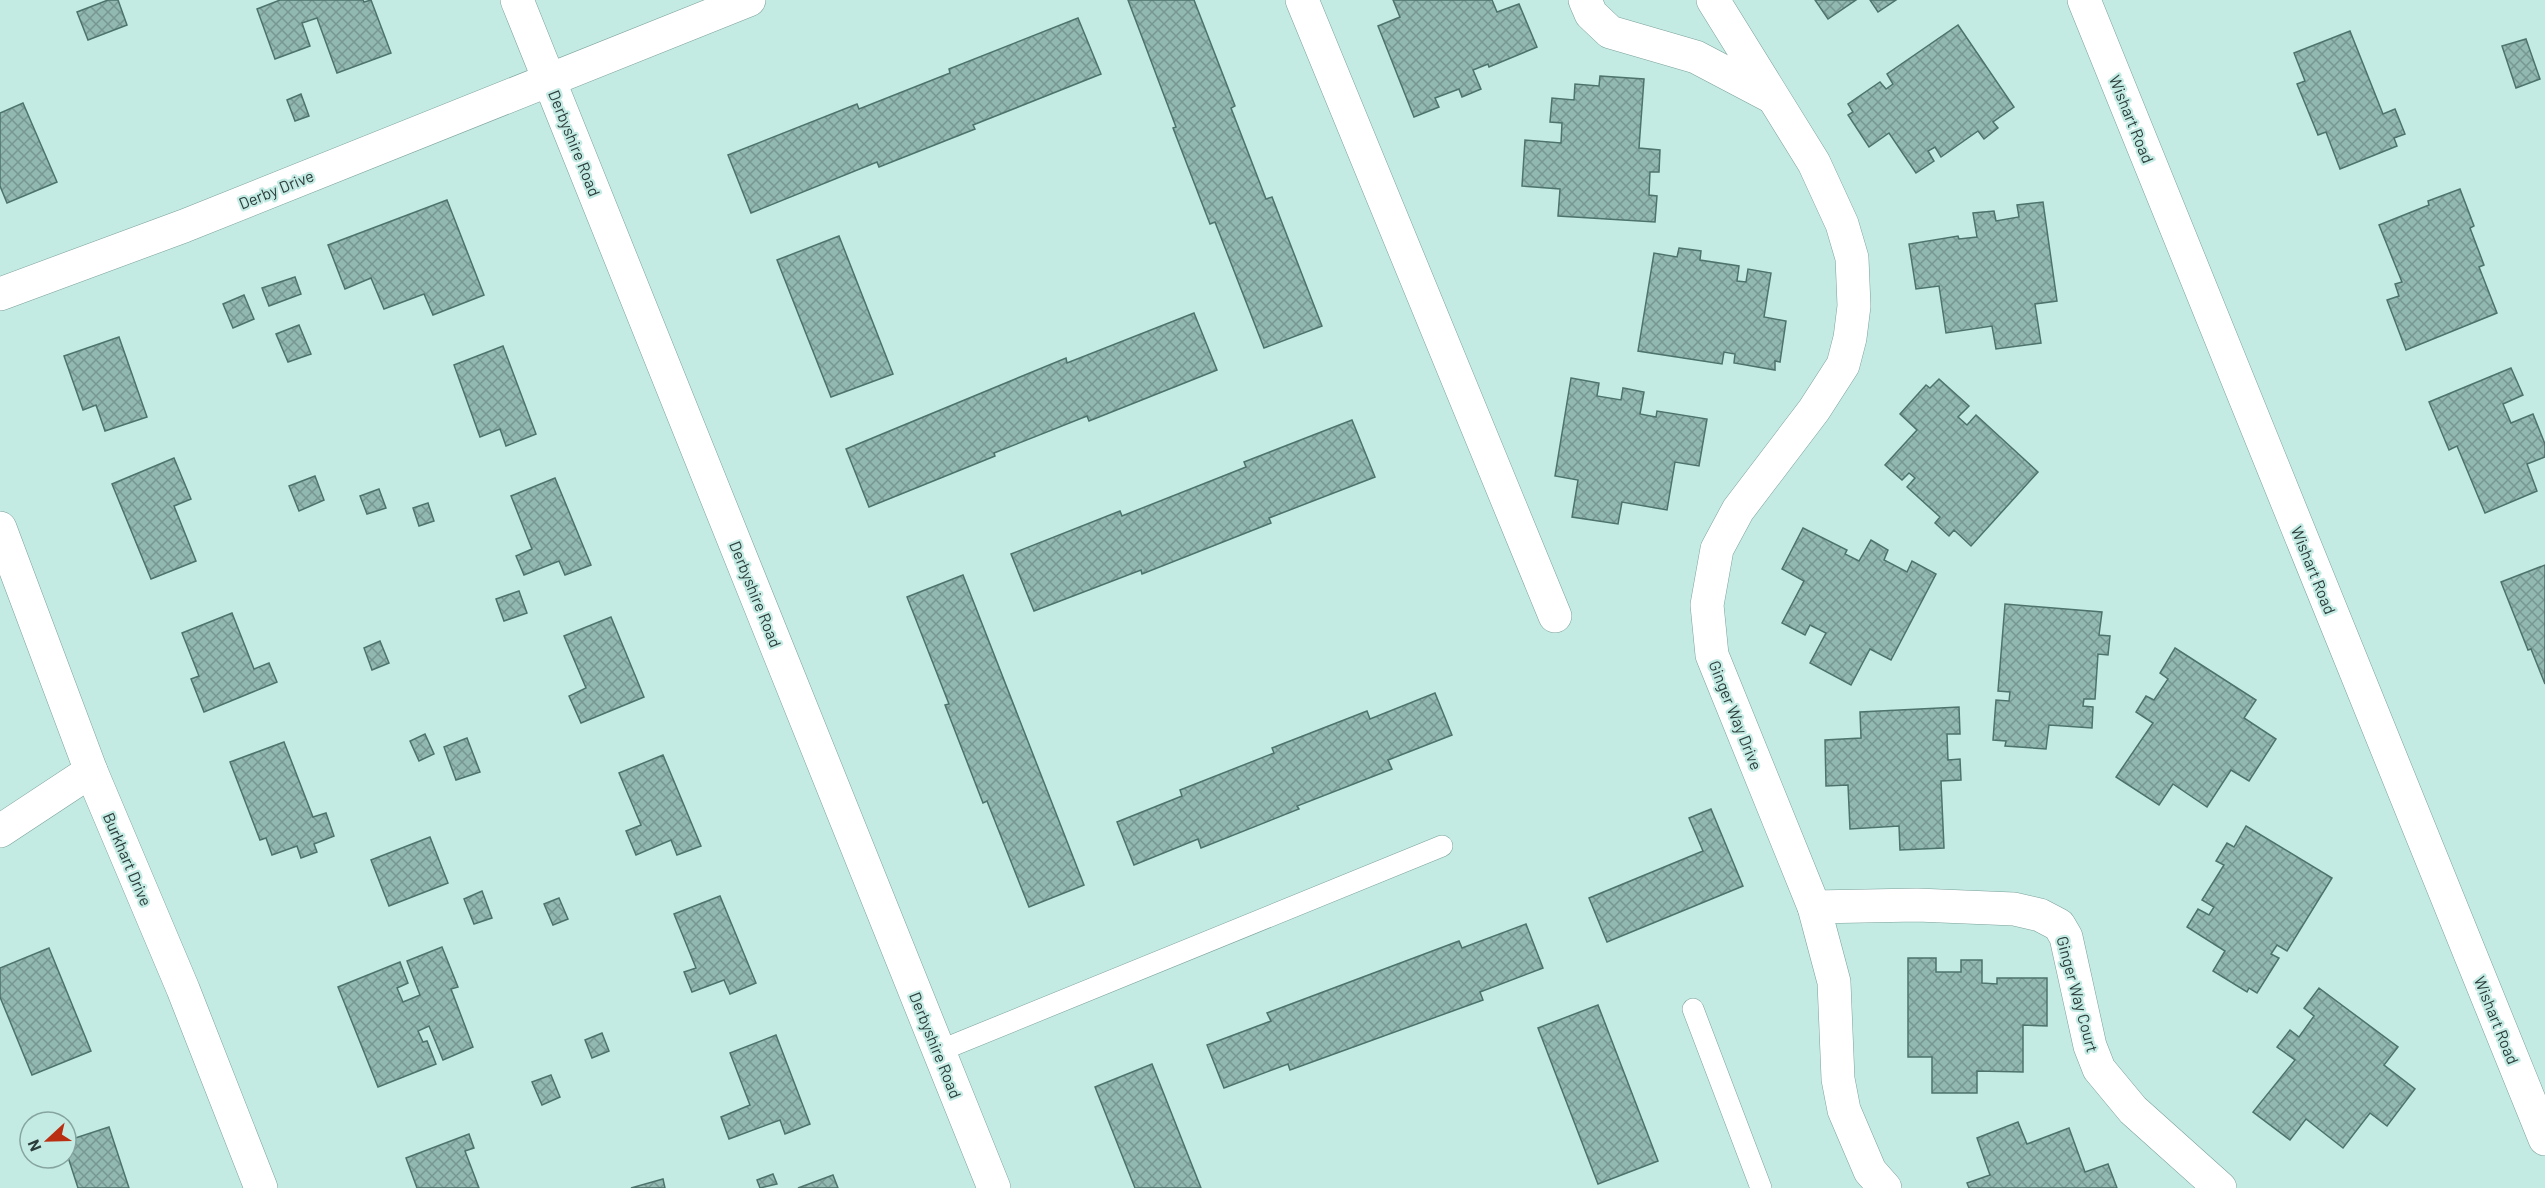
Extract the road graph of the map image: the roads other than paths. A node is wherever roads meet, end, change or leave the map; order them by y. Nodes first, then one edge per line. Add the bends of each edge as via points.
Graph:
1 (517, 0) edge
2 (749, 0) edge
3 (1302, 0) edge
4 (1586, 0) edge
5 (1713, 0) edge
6 (2084, 0) edge
7 (549, 80) junction
8 (1773, 98) junction
9 (0, 294) edge
10 (0, 528) edge
11 (1555, 616) dead end
12 (91, 771) junction
13 (0, 831) edge
14 (1442, 846) dead end
15 (1814, 907) junction
16 (1693, 1009) dead end
17 (939, 1051) junction
18 (2545, 1139) edge
19 (1873, 1182) edge
20 (261, 1188) edge
21 (994, 1188) edge
22 (1761, 1188) edge
23 (2220, 1188) edge

1 - 7 street, Derbyshire Road
2 - 7 street, Derby Drive
3 - 11 street
4 - 8 street, Ginger Way Drive via 1591,14 1610,32 1696,57
5 - 8 street, Ginger Way Drive
6 - 18 street, Wishart Road
7 - 9 street, Derby Drive via 184,226
7 - 17 street, Derbyshire Road
8 - 15 street, Ginger Way Drive via 1814,163 1842,224 1852,258 1854,306 1850,338 1842,365 1815,410 1738,510 1717,549 1707,605 1712,655
10 - 12 street, Burkhart Drive
12 - 13 street
12 - 20 street, Burkhart Drive via 183,988
14 - 17 lane
15 - 19 street, Ginger Way Drive via 1834,982 1838,1079 1844,1110
15 - 23 street, Ginger Way Court via 1917,905 2014,909 2040,915 2059,926 2066,937 2090,1046 2099,1069 2133,1110
16 - 22 lane
17 - 21 street, Derbyshire Road

